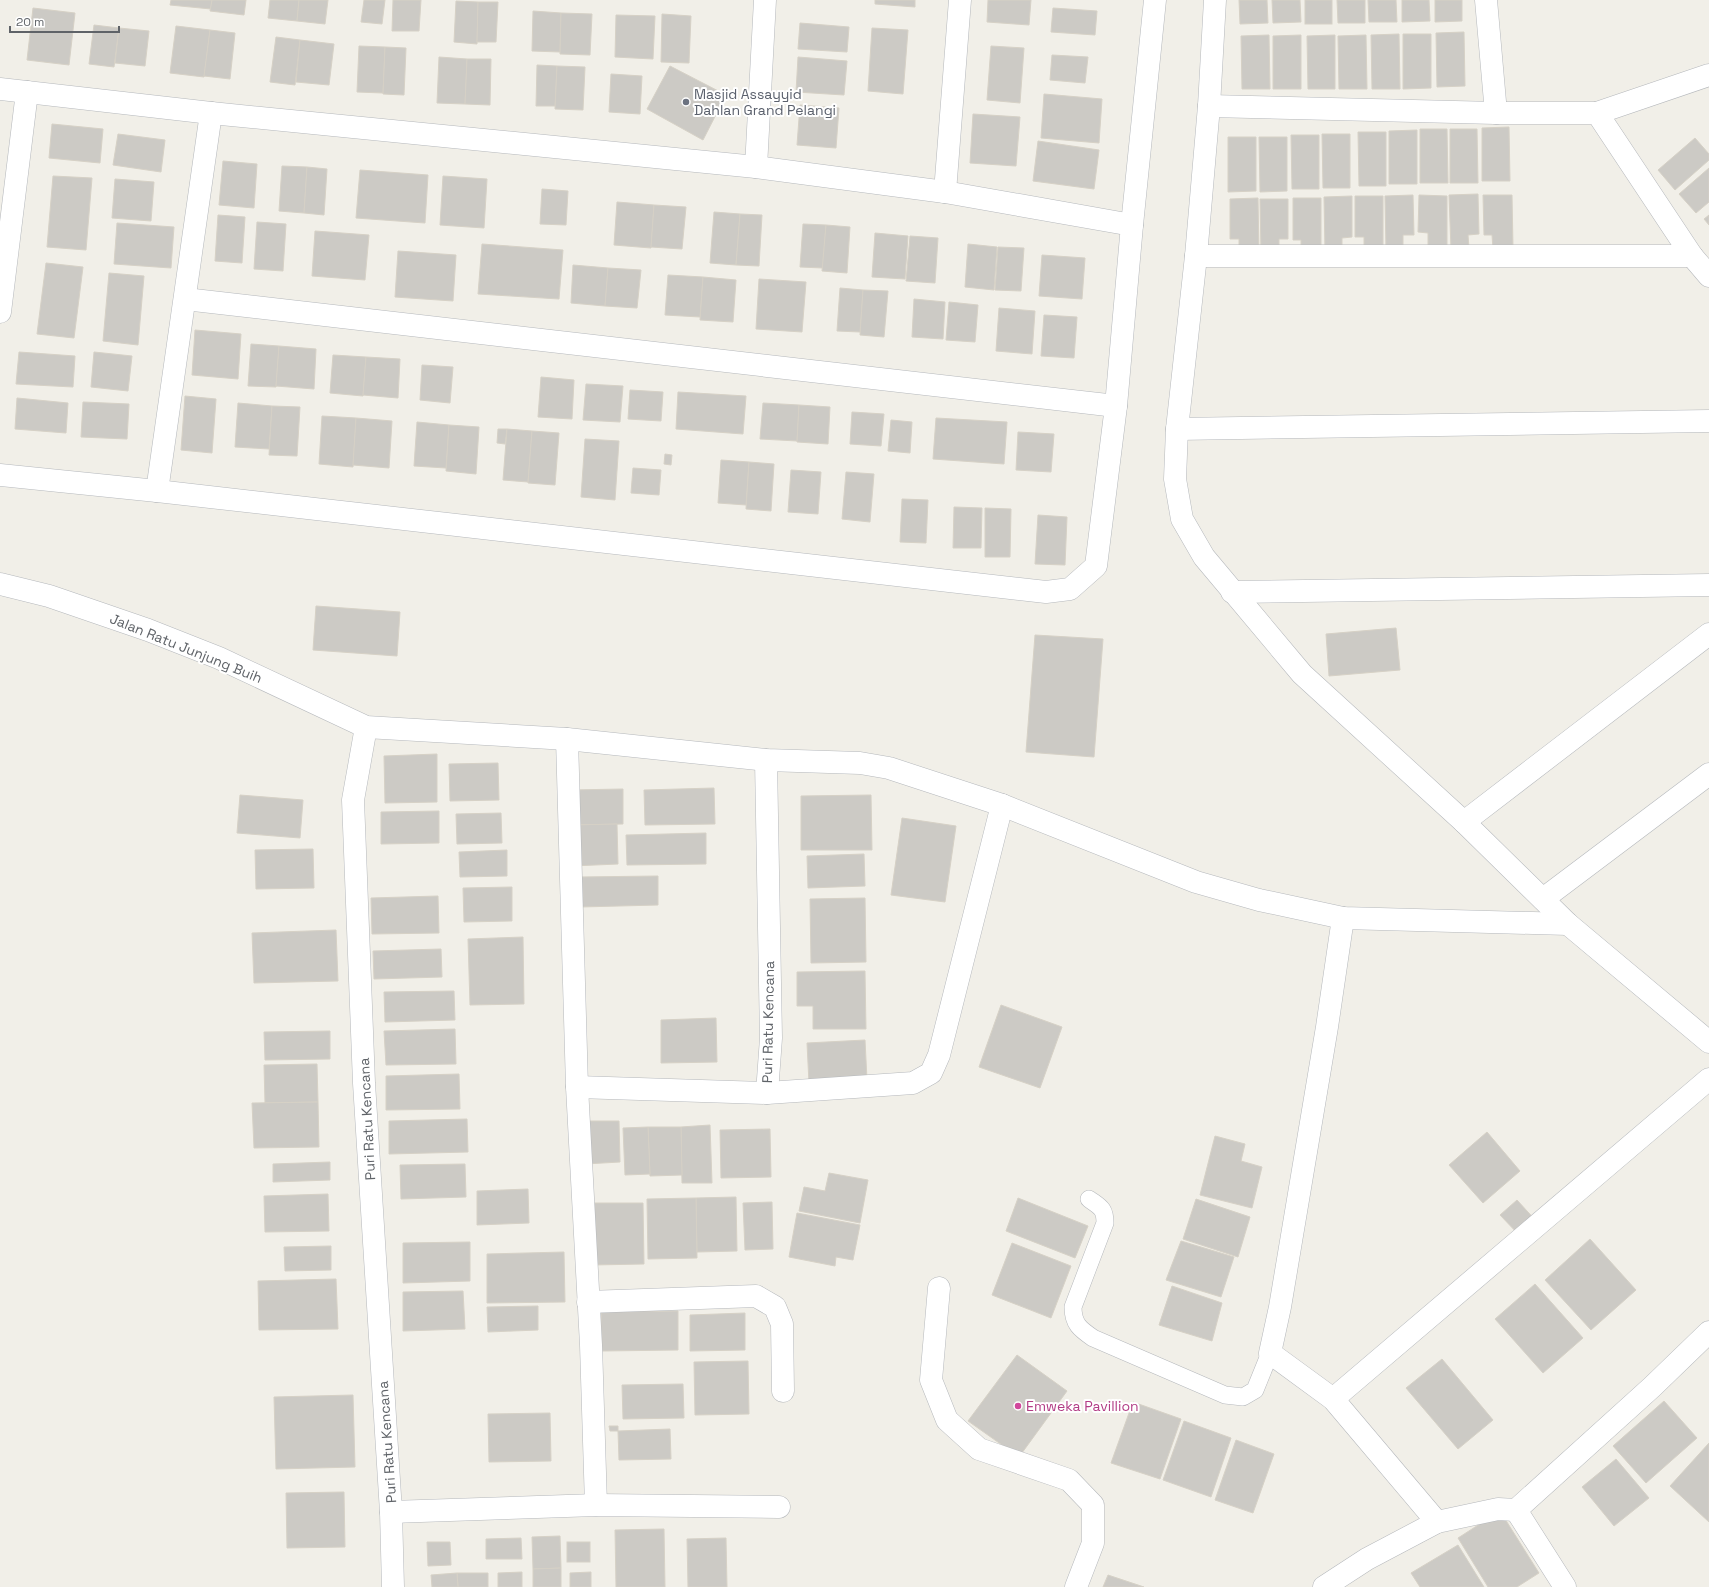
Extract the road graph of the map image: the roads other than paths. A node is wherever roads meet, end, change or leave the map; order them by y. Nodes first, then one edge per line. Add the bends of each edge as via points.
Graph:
1 (765, 0) edge
2 (960, 0) edge
3 (1155, 0) edge
4 (1216, 0) edge
5 (1486, 0) edge
6 (1709, 74) edge
7 (0, 89) edge
8 (27, 92) junction
9 (1209, 106) junction
10 (211, 113) junction
11 (1496, 113) junction
12 (1598, 113) junction
13 (756, 167) junction
14 (945, 192) junction
15 (1132, 225) junction
16 (1196, 256) junction
17 (1692, 256) junction
18 (1709, 276) edge
19 (2, 278) edge
20 (185, 299) junction
21 (0, 312) edge
22 (1116, 406) junction
23 (1709, 421) edge
24 (1177, 428) junction
25 (0, 475) edge
26 (158, 491) junction
27 (0, 584) edge
28 (1709, 585) edge
29 (1232, 592) junction
30 (1709, 634) edge
31 (366, 727) junction
32 (567, 739) junction
33 (766, 760) junction
34 (1709, 774) edge
35 (1002, 805) junction
36 (1464, 822) junction
37 (1543, 899) junction
38 (1343, 918) junction
39 (1568, 924) junction
40 (1709, 1042) edge
41 (1709, 1079) edge
42 (577, 1087) junction
43 (767, 1093) junction
44 (1089, 1199) dead end
45 (939, 1288) dead end
46 (588, 1302) junction
47 (1709, 1332) edge
48 (1270, 1353) junction
49 (784, 1391) dead end
50 (1333, 1399) junction
51 (596, 1505) junction
52 (779, 1507) dead end
53 (1516, 1510) junction
54 (391, 1512) junction
55 (1437, 1522) junction
56 (393, 1587) edge
57 (1076, 1587) edge
58 (1324, 1587) edge
59 (1565, 1587) edge

1 - 13 street
2 - 14 street
3 - 15 street
4 - 9 street
5 - 11 street
6 - 12 street
7 - 8 street
8 - 10 street
8 - 19 street
9 - 11 street
9 - 16 street
10 - 13 street
10 - 20 street
11 - 12 street
12 - 17 street
13 - 14 street
14 - 15 street
15 - 22 street
16 - 17 street
16 - 24 street
17 - 18 street
19 - 21 street
20 - 22 street
20 - 26 street
22 - 26 street via 1096,566 1070,589 1046,592
23 - 24 street
24 - 29 street via 1175,479 1182,519 1204,557
25 - 26 street
27 - 31 street, Jalan Ratu Junjung Buih via 49,596 148,630 205,653
28 - 29 street
29 - 36 street via 1302,674
30 - 36 street
31 - 32 street
31 - 54 street, Puri Ratu Kencana via 353,800 364,1083
32 - 33 street
32 - 42 street
33 - 35 street via 860,763 889,768
33 - 43 street, Puri Ratu Kencana via 771,1038
34 - 37 street
35 - 38 street via 1196,882 1259,900
35 - 43 street via 939,1055 931,1073 913,1082
36 - 37 street
37 - 39 street
38 - 39 street
38 - 48 street via 1327,1027
39 - 40 street
41 - 50 street
42 - 43 street, Puri Ratu Kencana
42 - 46 street
44 - 48 lane via 1103,1209 1105,1223 1073,1307 1073,1318 1081,1329 1093,1338 1225,1395 1243,1397 1255,1390
45 - 57 street via 931,1380 946,1420 979,1449 1069,1480 1092,1505 1092,1543
46 - 49 street via 756,1296 775,1307 782,1324
46 - 51 street
47 - 53 street
48 - 50 street
50 - 55 street
51 - 52 street, Puri Ratu Kencana
51 - 54 street, Puri Ratu Kencana
53 - 55 street via 1498,1509
53 - 59 street
54 - 56 street, Puri Ratu Kencana
55 - 58 street via 1367,1559

